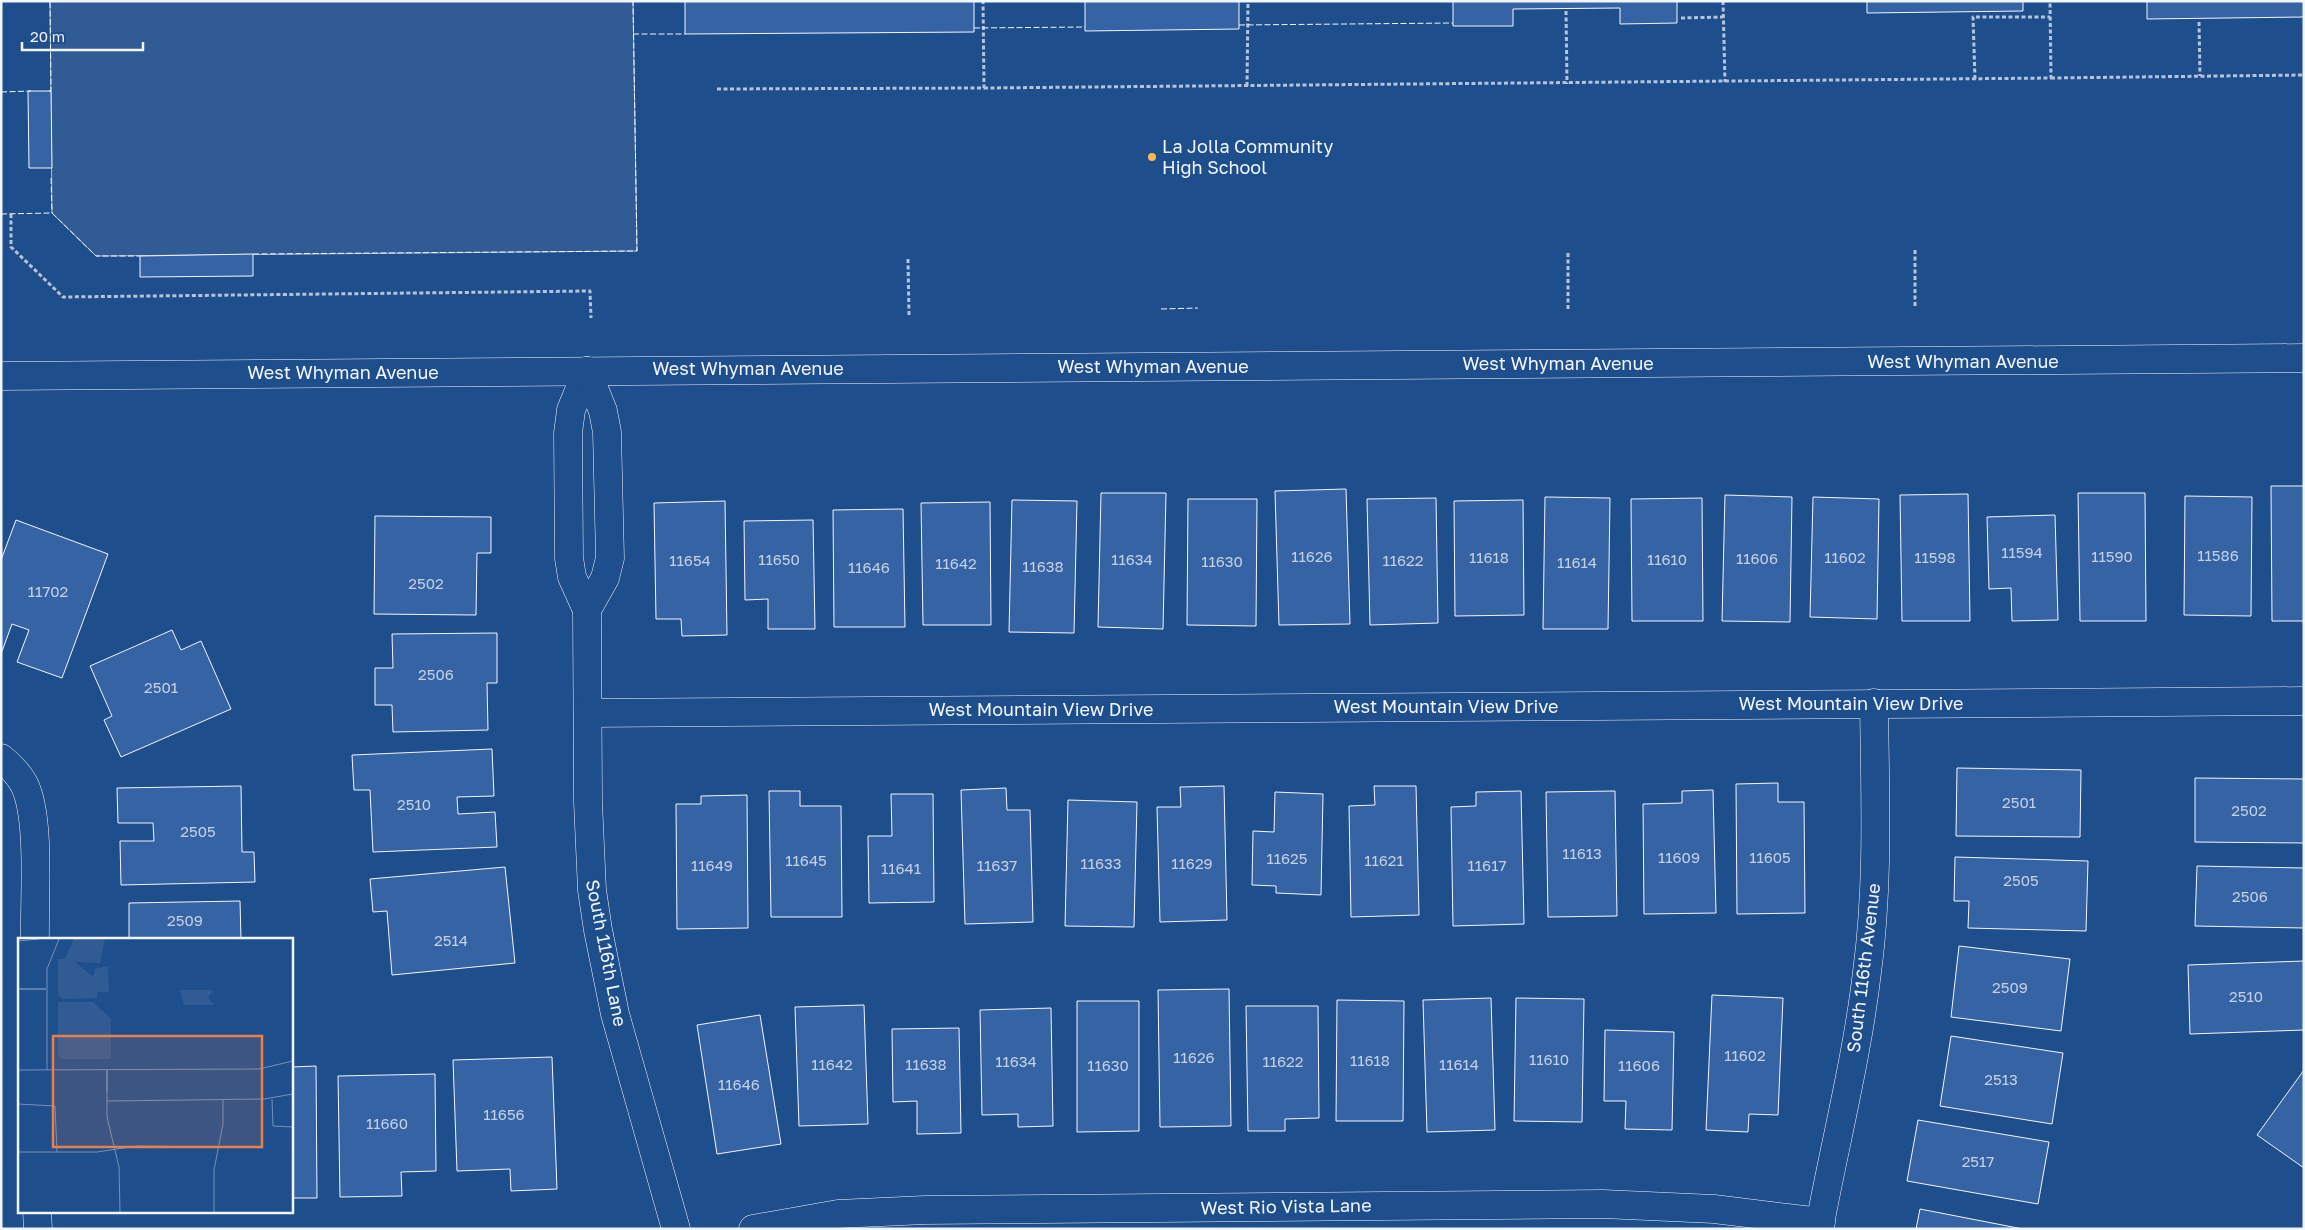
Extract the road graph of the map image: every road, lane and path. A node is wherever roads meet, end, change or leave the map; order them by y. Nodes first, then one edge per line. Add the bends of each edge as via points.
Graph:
1 (983, 1) edge
2 (1248, 1) edge
3 (1723, 1) edge
4 (2050, 1) edge
5 (1566, 11) dead end
6 (1723, 17) junction
7 (2050, 17) junction
8 (1681, 18) dead end
9 (2199, 22) dead end
10 (2304, 75) edge
11 (2200, 76) junction
12 (2052, 78) junction
13 (1975, 79) junction
14 (1725, 82) junction
15 (1566, 84) junction
16 (1247, 86) junction
17 (984, 88) junction
18 (718, 89) dead end
19 (11, 214) dead end
20 (1915, 250) dead end
21 (1568, 253) dead end
22 (908, 259) dead end
23 (1915, 308) dead end
24 (1568, 311) dead end
25 (909, 315) dead end
26 (591, 318) dead end
27 (2304, 358) edge
28 (587, 371) junction
29 (1, 376) edge
30 (587, 610) junction
31 (2304, 701) edge
32 (1874, 703) junction
33 (588, 713) junction
34 (8, 763) edge
35 (35, 938) edge
36 (37, 1212) edge
37 (1820, 1225) edge
38 (38, 1229) edge
39 (676, 1229) edge
40 (753, 1229) edge

1 - 17 path
2 - 16 path
3 - 6 path
4 - 7 path
5 - 15 path
6 - 8 path
6 - 14 path
7 - 12 path
7 - 13 path via 1973,17
9 - 11 path
10 - 11 path
11 - 12 path
12 - 13 path
13 - 14 path
14 - 15 path
15 - 16 path
16 - 17 path
17 - 18 path
19 - 26 path via 11,247 63,297 590,291
20 - 23 path
21 - 24 path
22 - 25 path
27 - 28 street, West Whyman Avenue
28 - 29 street, West Whyman Avenue
28 - 30 street, South 116th Lane via 571,410 568,433 569,558 572,577
28 - 30 street, South 116th Lane via 603,410 607,432 610,558 605,578
30 - 33 street, South 116th Lane
31 - 32 street, West Mountain View Drive
32 - 33 street, West Mountain View Drive
32 - 37 street, South 116th Avenue via 1876,859 1868,972
33 - 39 street, South 116th Lane via 589,850 598,930 615,1014
34 - 35 street via 25,786 34,827
36 - 38 street
37 - 40 street, West Rio Vista Lane via 1714,1209 1603,1204 890,1211 838,1214

